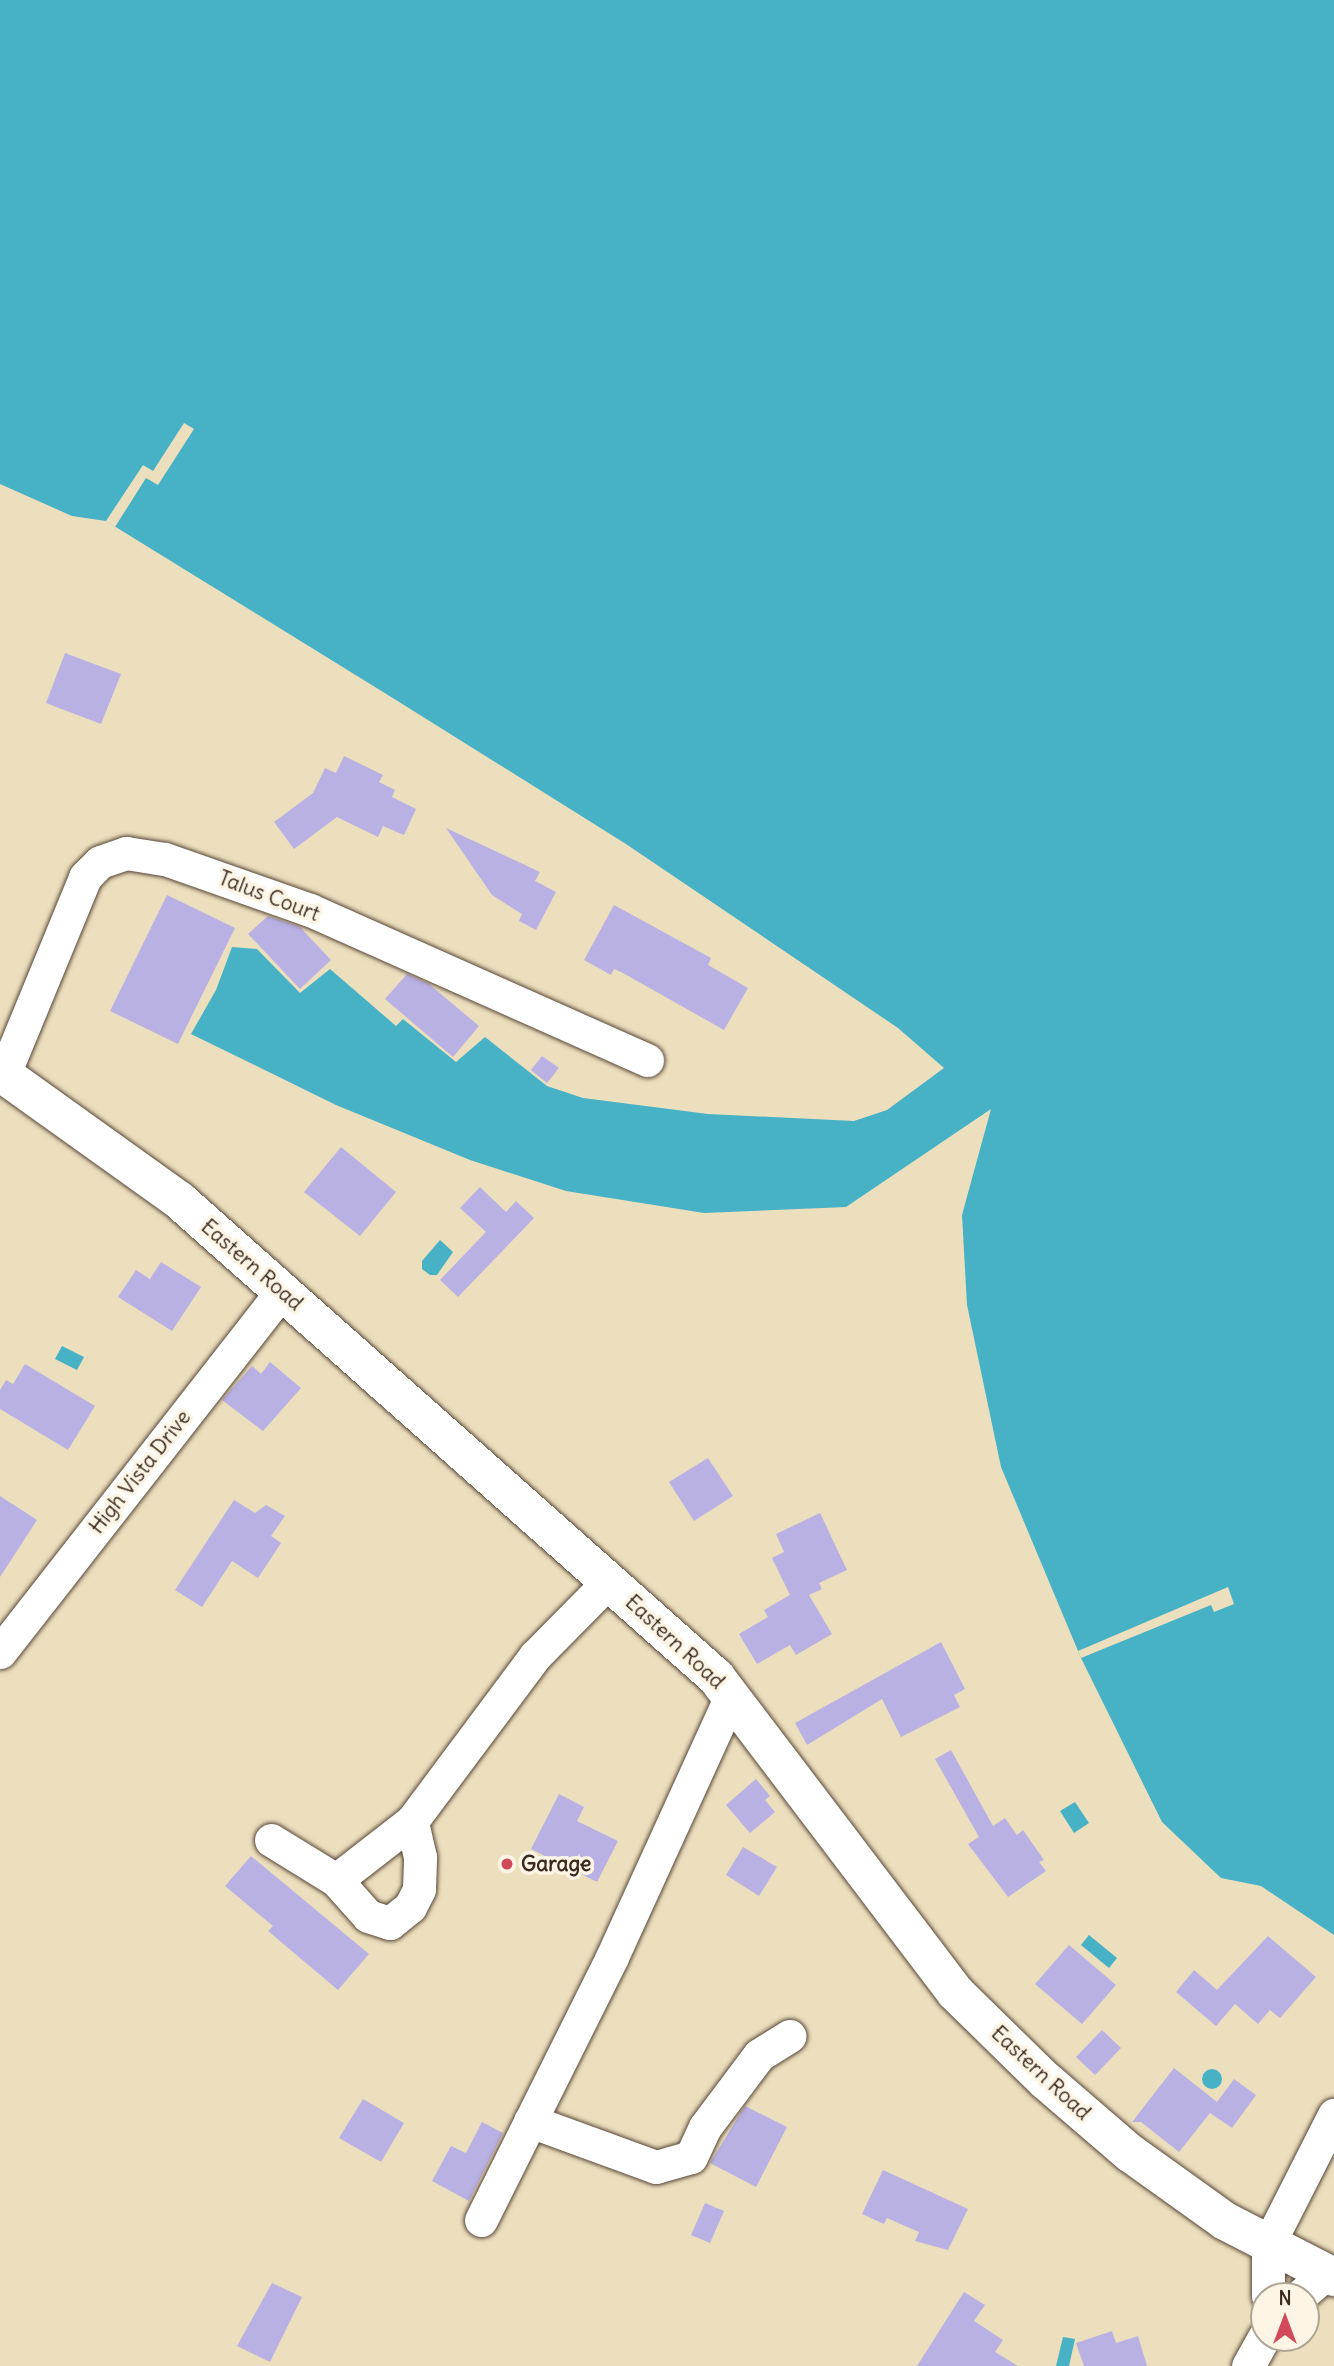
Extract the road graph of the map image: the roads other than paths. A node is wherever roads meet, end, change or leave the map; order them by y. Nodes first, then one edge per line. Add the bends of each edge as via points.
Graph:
1 (647, 1060) dead end
2 (2, 1073) edge
3 (281, 1292) junction
4 (610, 1581) junction
5 (0, 1652) edge
6 (731, 1696) junction
7 (412, 1821) junction
8 (271, 1840) dead end
9 (336, 1880) junction
10 (789, 2036) dead end
11 (1334, 2115) edge
12 (530, 2121) junction
13 (481, 2220) dead end
14 (1268, 2245) junction
15 (1268, 2282) edge
16 (1320, 2282) edge

1 - 2 street, Talus Court via 310,910 165,859 126,853 100,862 85,877
2 - 3 highway, Eastern Road via 180,1201
3 - 4 highway, Eastern Road
3 - 5 street, High Vista Drive
4 - 6 highway, Eastern Road
4 - 7 street via 535,1656
6 - 12 street via 612,1957
6 - 14 highway, Eastern Road via 955,1992 1129,2153 1225,2221
7 - 9 street
7 - 9 street via 420,1857 419,1889 399,1919 381,1923 368,1916
8 - 9 street
10 - 12 street via 759,2055 705,2127 691,2157 656,2167
11 - 14 street
12 - 13 street
14 - 15 street
14 - 16 highway, Eastern Road

